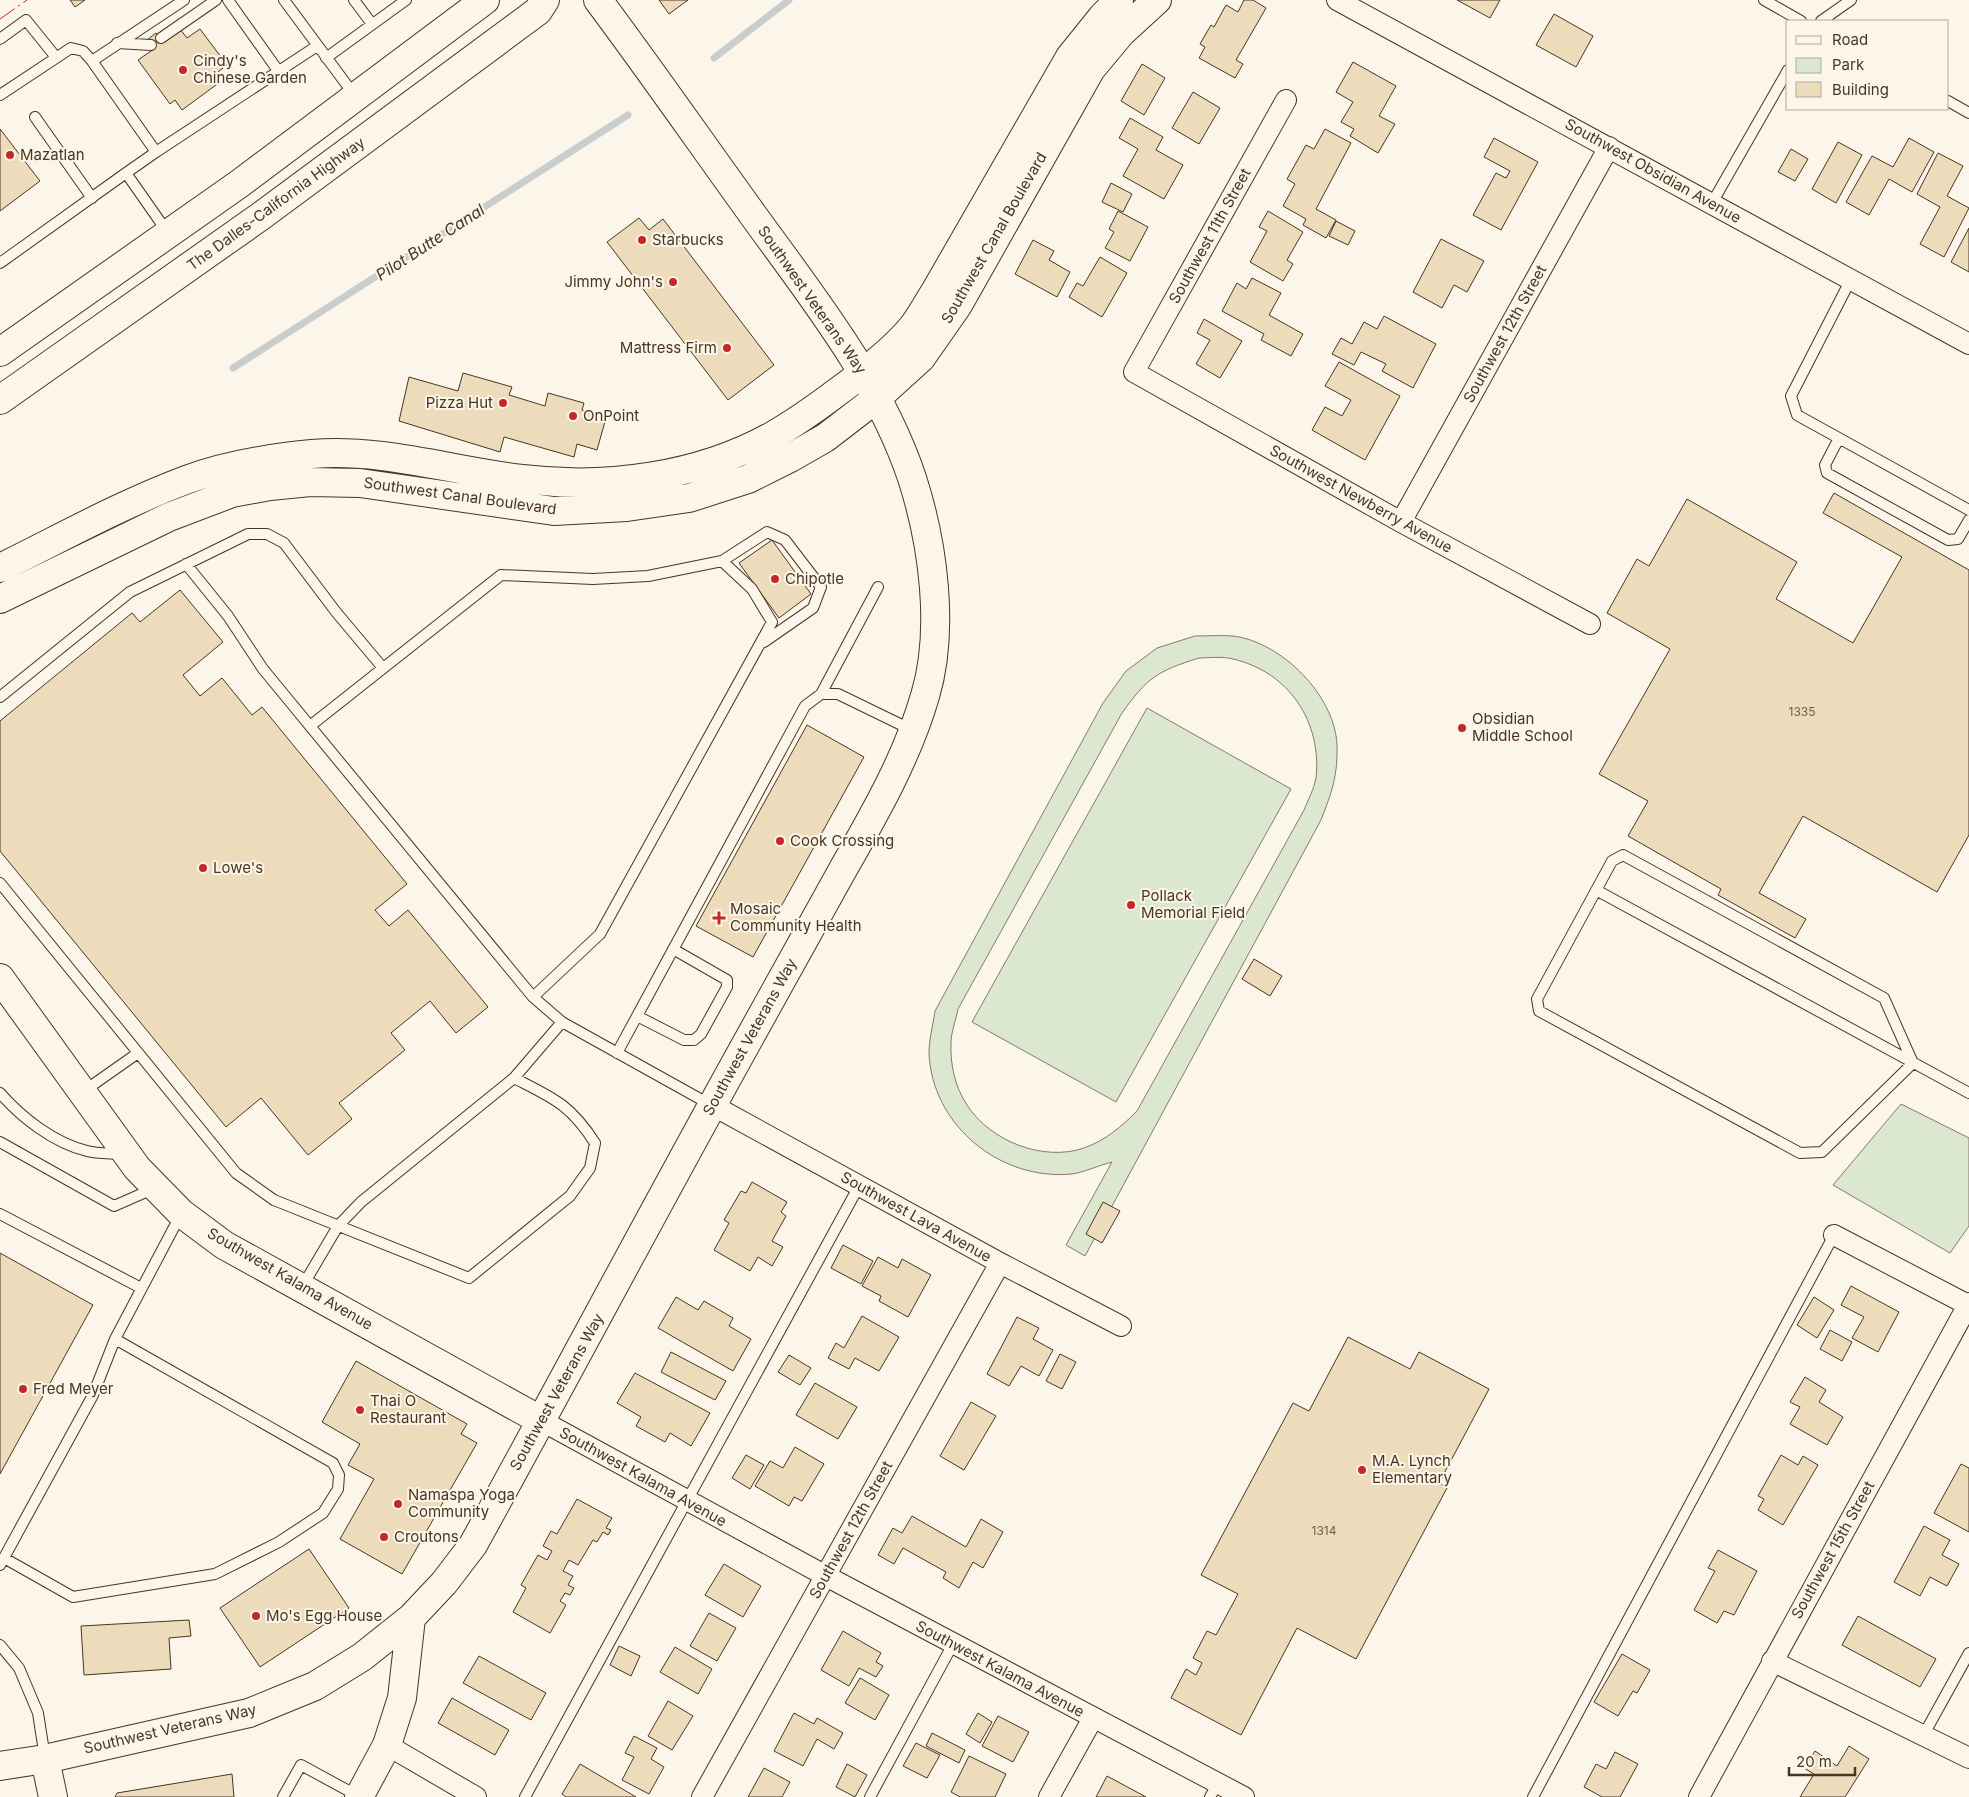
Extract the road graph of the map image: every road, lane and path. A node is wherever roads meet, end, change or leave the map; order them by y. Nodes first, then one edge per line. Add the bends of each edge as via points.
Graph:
1 (184, 0) edge
2 (216, 0) edge
3 (228, 0) edge
4 (284, 0) edge
5 (354, 0) edge
6 (406, 0) edge
7 (485, 0) edge
8 (546, 0) edge
9 (598, 0) edge
10 (1119, 0) edge
11 (1157, 0) edge
12 (1337, 0) edge
13 (1764, 0) edge
14 (1851, 0) edge
15 (1799, 20) edge
16 (1822, 20) edge
17 (372, 24) junction
18 (160, 38) dead end
19 (0, 39) edge
20 (117, 43) junction
21 (151, 45) dead end
22 (317, 46) junction
23 (55, 56) junction
24 (326, 58) junction
25 (92, 61) junction
26 (279, 72) junction
27 (1786, 74) edge
28 (0, 95) edge
29 (355, 96) junction
30 (1286, 100) dead end
31 (1949, 102) edge
32 (1969, 112) edge
33 (35, 117) dead end
34 (1609, 147) junction
35 (156, 152) junction
36 (126, 173) junction
37 (92, 198) junction
38 (1712, 203) junction
39 (169, 234) junction
40 (0, 263) edge
41 (1851, 279) junction
42 (1969, 344) edge
43 (0, 352) edge
44 (1134, 372) joint
45 (863, 373) junction
46 (877, 398) junction
47 (0, 400) edge
48 (1839, 438) junction
49 (1969, 510) edge
50 (1969, 520) edge
51 (1401, 522) junction
52 (722, 561) junction
53 (186, 564) junction
54 (0, 568) edge
55 (878, 587) dead end
56 (0, 599) edge
57 (1590, 624) dead end
58 (761, 644) junction
59 (383, 668) junction
60 (821, 694) junction
61 (0, 697) edge
62 (310, 726) junction
63 (913, 730) junction
64 (0, 883) edge
65 (1596, 890) junction
66 (673, 950) junction
67 (0, 978) edge
68 (533, 997) junction
69 (637, 1016) junction
70 (562, 1022) junction
71 (617, 1052) junction
72 (138, 1053) junction
73 (1913, 1063) junction
74 (514, 1078) junction
75 (0, 1093) edge
76 (82, 1093) junction
77 (1969, 1093) edge
78 (712, 1105) junction
79 (0, 1142) edge
80 (127, 1154) junction
81 (859, 1186) junction
82 (156, 1187) junction
83 (181, 1213) junction
84 (0, 1214) edge
85 (338, 1226) junction
86 (1834, 1235) joint
87 (1000, 1263) junction
88 (141, 1288) junction
89 (301, 1288) junction
90 (1968, 1304) edge
91 (1121, 1326) dead end
92 (115, 1339) junction
93 (542, 1421) junction
94 (686, 1501) junction
95 (2, 1562) edge
96 (826, 1576) junction
97 (411, 1618) junction
98 (954, 1644) junction
99 (0, 1645) edge
100 (1969, 1653) edge
101 (1772, 1661) junction
102 (1093, 1718) junction
103 (1924, 1736) junction
104 (387, 1745) junction
105 (45, 1758) junction
106 (1969, 1758) edge
107 (0, 1766) edge
108 (1214, 1790) edge
109 (53, 1797) edge
110 (283, 1797) edge
111 (359, 1797) edge
112 (476, 1797) edge
113 (525, 1797) edge
114 (702, 1797) edge
115 (870, 1797) edge
116 (1049, 1797) edge
117 (1244, 1797) edge
118 (1533, 1797) edge
119 (1699, 1797) edge

1 - 20 lane
2 - 18 lane
3 - 26 lane
4 - 22 lane
5 - 17 lane
6 - 17 lane
7 - 29 main road
8 - 47 main road, The Dalles-California Highway via 538,11 261,216
9 - 45 main road, Southwest Veterans Way via 838,331
10 - 45 main road, Southwest Canal Boulevard via 1070,57 914,325
11 - 46 main road, Southwest Canal Boulevard via 1091,69 958,305 921,358
12 - 34 street, Southwest Obsidian Avenue
13 - 15 lane
14 - 16 lane
17 - 24 lane
19 - 23 lane via 26,20
20 - 21 lane
20 - 25 lane
22 - 24 lane
22 - 26 lane
23 - 25 lane via 71,48 83,51
23 - 28 lane
24 - 29 lane
25 - 35 lane
26 - 35 lane
27 - 38 lane
29 - 39 main road
30 - 44 street, Southwest 11th Street
31 - 32 lane
33 - 37 lane
34 - 38 street, Southwest Obsidian Avenue
34 - 51 street, Southwest 12th Street
35 - 36 lane
36 - 37 lane
36 - 39 lane
37 - 40 lane
38 - 41 street, Southwest Obsidian Avenue
39 - 43 main road
41 - 42 street, Southwest Obsidian Avenue
41 - 48 lane via 1791,396 1797,415
44 - 51 street, Southwest Newberry Avenue
45 - 46 main road, Southwest Veterans Way
45 - 54 main road, Southwest Canal Boulevard via 772,436 732,455 670,473 620,482 573,482 524,480 340,453 253,462 187,479
46 - 56 main road, Southwest Canal Boulevard via 825,438 790,458 748,478 688,498 626,507 554,510 360,483 310,482 270,486 232,493 169,517
46 - 63 main road, Southwest Veterans Way via 912,479 933,579 935,639 926,693
48 - 49 lane
48 - 50 lane via 1825,465 1828,473 1948,540 1958,539
51 - 57 street, Southwest Newberry Avenue
52 - 58 lane via 752,588 772,622
52 - 58 lane via 767,532 785,540 821,587 813,608
52 - 59 lane via 648,576 593,579 501,575
53 - 59 lane via 248,534 267,534 284,543
53 - 61 lane via 130,592
53 - 62 lane via 228,616 263,669
55 - 60 lane
58 - 68 lane via 600,934
59 - 62 lane
60 - 63 lane via 838,694
60 - 66 lane via 805,706
62 - 68 lane
63 - 78 main road, Southwest Veterans Way via 876,811
64 - 72 lane
65 - 73 lane
65 - 73 lane via 1612,861 1623,855 1884,998
65 - 73 lane via 1537,1000 1539,1011 1547,1016 1800,1153 1822,1152
66 - 69 lane
66 - 69 lane via 717,973 727,980 727,987 701,1034 694,1040 684,1040
67 - 76 main road, Southwest Kalama Avenue
68 - 70 lane
69 - 71 lane
70 - 71 lane
70 - 74 lane
71 - 78 lane
72 - 76 lane
72 - 85 lane via 236,1173 274,1200
73 - 77 lane
74 - 85 lane via 361,1202
74 - 85 lane via 563,1104 582,1121 595,1143 590,1168 570,1196 469,1278
75 - 80 lane via 15,1110 62,1141 87,1151
76 - 80 main road, Southwest Kalama Avenue
78 - 81 street, Southwest Lava Avenue
78 - 93 main road, Southwest Veterans Way
79 - 82 lane via 114,1206
80 - 82 main road, Southwest Kalama Avenue
81 - 87 street, Southwest Lava Avenue
81 - 94 lane
82 - 83 main road, Southwest Kalama Avenue
83 - 88 lane
83 - 89 main road, Southwest Kalama Avenue via 224,1245
84 - 88 lane
85 - 89 lane
86 - 90 street
86 - 118 lane
87 - 91 street, Southwest Lava Avenue
87 - 96 street, Southwest 12th Street
88 - 92 lane
89 - 93 main road, Southwest Kalama Avenue
90 - 101 street, Southwest 15th Street
92 - 95 lane via 93,1396
92 - 95 lane via 333,1463 339,1475 338,1489 323,1512 314,1519 279,1542 214,1574 73,1597
93 - 94 street, Southwest Kalama Avenue
93 - 97 main road, Southwest Veterans Way via 473,1546
94 - 96 street, Southwest Kalama Avenue
94 - 113 lane
96 - 98 street, Southwest Kalama Avenue
96 - 114 street, Southwest 12th Street
97 - 104 main road via 402,1698
97 - 105 main road, Southwest Veterans Way via 362,1657 315,1686 249,1713
98 - 102 street, Southwest Kalama Avenue
98 - 115 lane
99 - 105 lane via 19,1668 38,1713
100 - 103 lane
101 - 103 street
101 - 119 street, Southwest 15th Street
102 - 108 street, Southwest Kalama Avenue
102 - 116 street
103 - 106 street
104 - 111 main road
104 - 112 street
105 - 107 main road, Southwest Veterans Way
105 - 109 main road
108 - 117 street, Southwest Kalama Avenue
110 - 111 lane via 300,1765

